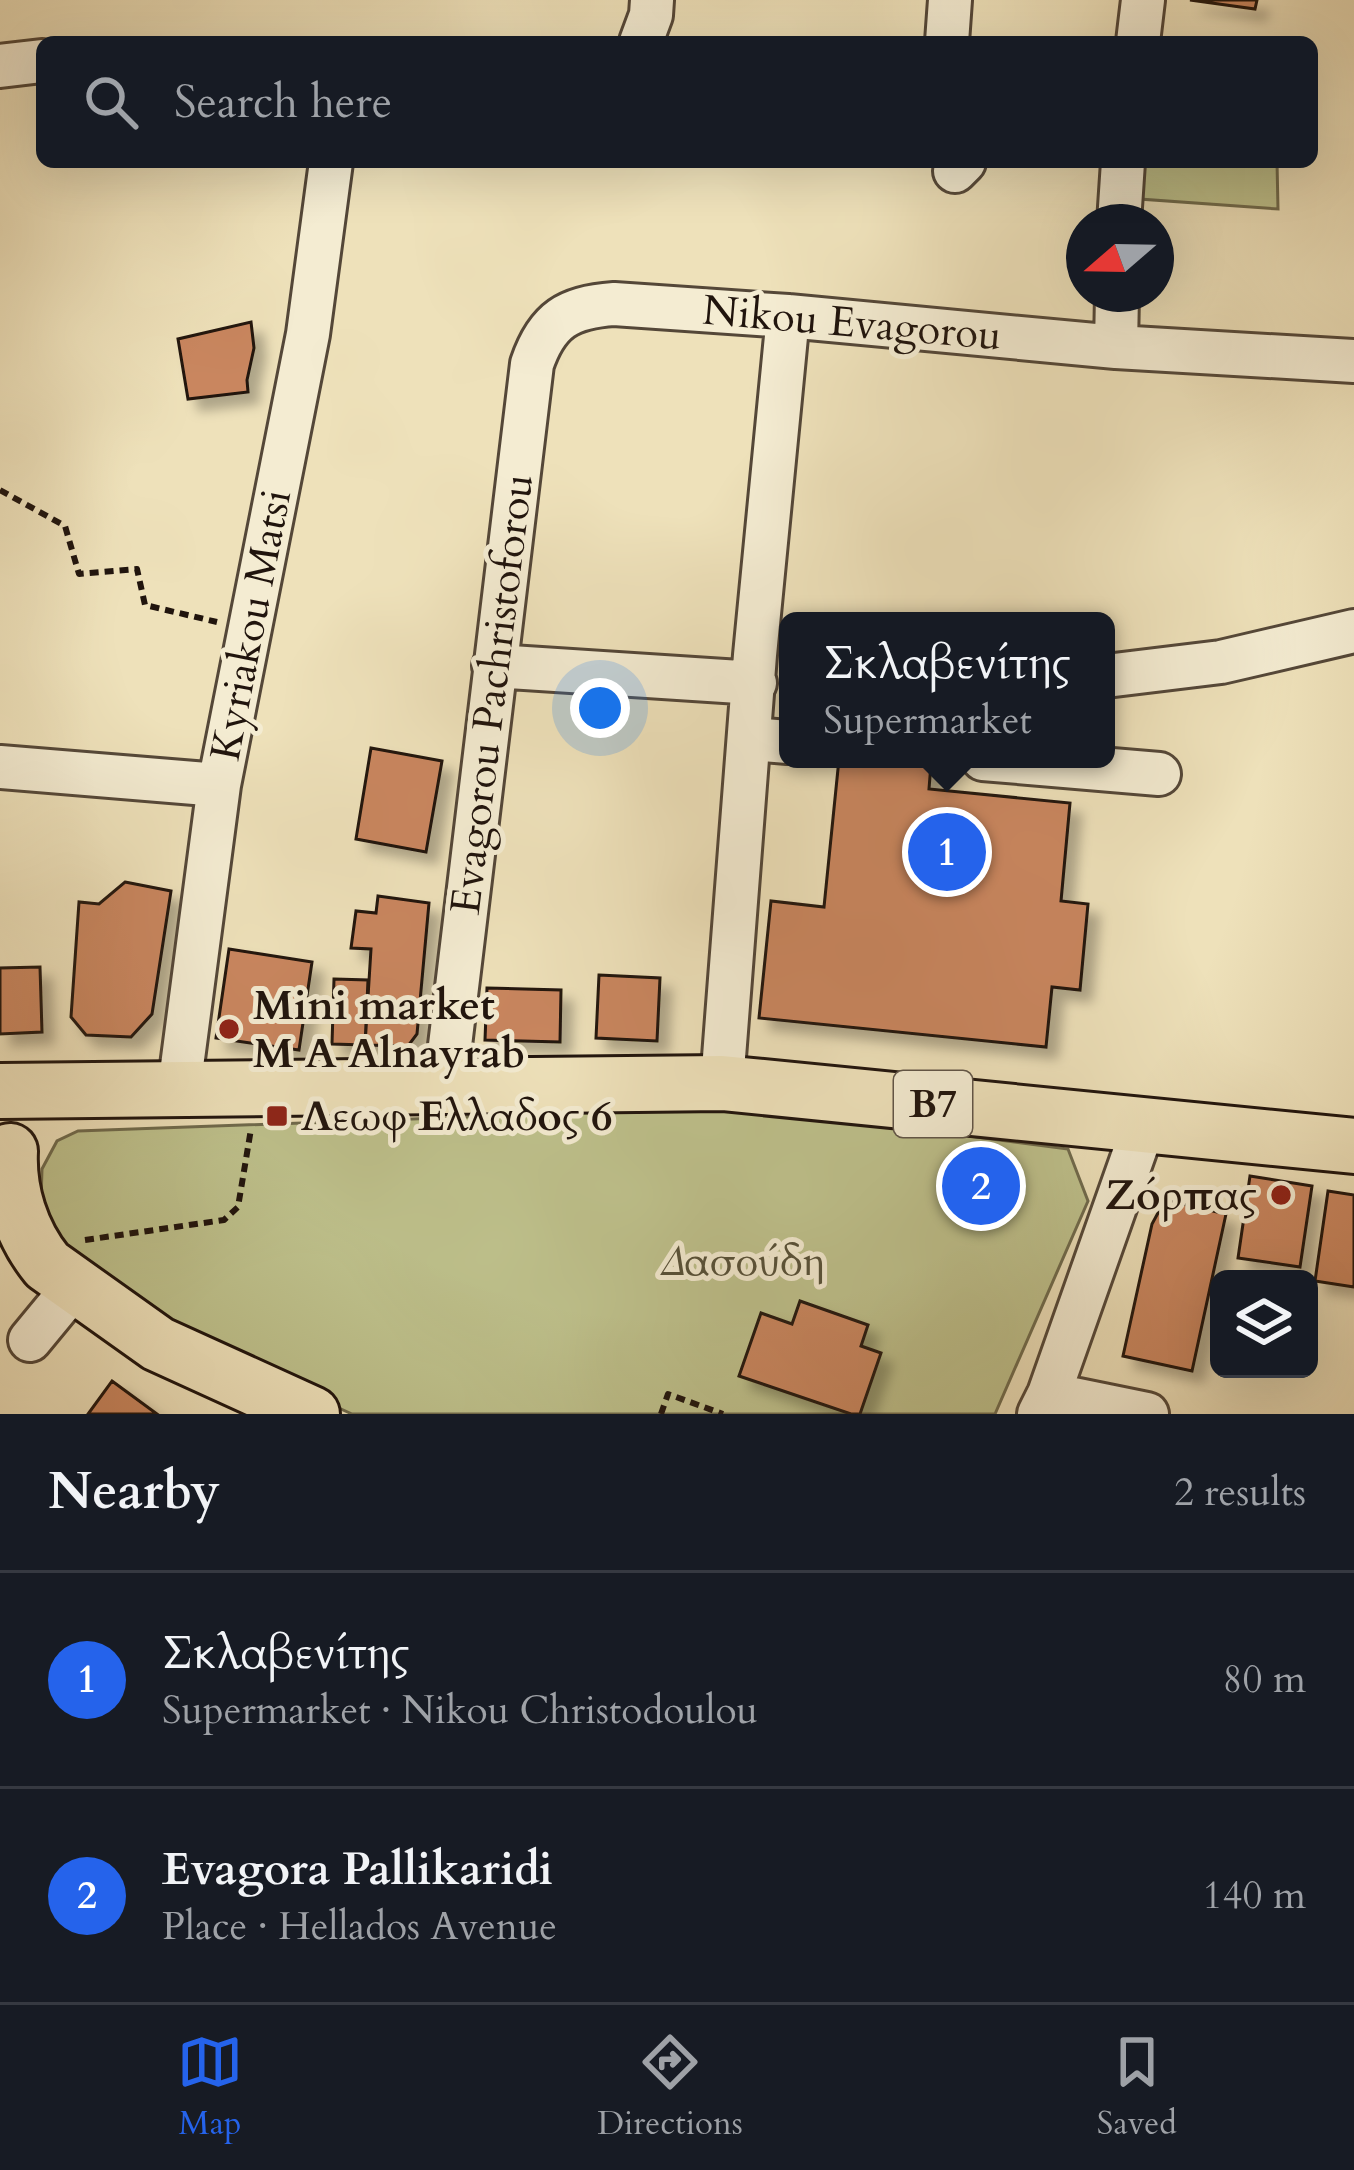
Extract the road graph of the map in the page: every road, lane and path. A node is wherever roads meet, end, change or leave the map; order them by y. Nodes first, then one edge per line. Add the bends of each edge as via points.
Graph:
1 (652, 0) edge
2 (950, 0) edge
3 (1143, 0) edge
4 (643, 36) edge
5 (947, 36) edge
6 (1139, 36) edge
7 (36, 62) edge
8 (0, 66) edge
9 (330, 168) edge
10 (1123, 168) edge
11 (1120, 204) edge
12 (1116, 312) edge
13 (567, 314) joint
14 (788, 316) junction
15 (1115, 347) junction
16 (1354, 361) edge
17 (0, 490) edge
18 (250, 630) junction
19 (1354, 631) edge
20 (766, 665) edge
21 (494, 666) junction
22 (1115, 675) edge
23 (769, 740) edge
24 (0, 767) edge
25 (1089, 768) edge
26 (1159, 774) dead end
27 (219, 785) junction
28 (722, 1083) junction
29 (445, 1087) junction
30 (178, 1089) junction
31 (253, 1118) dead end
32 (6, 1125) edge
33 (1144, 1125) junction
34 (1354, 1146) edge
35 (17, 1233) edge
36 (158, 1344) junction
37 (1044, 1404) edge
38 (312, 1414) edge
39 (661, 1414) edge
40 (723, 1414) edge
41 (1147, 1414) edge

1 - 4 street
2 - 5 street
3 - 6 street
7 - 8 street
9 - 18 street, Kyriakou Matsi via 308,334
10 - 11 street
12 - 15 street
13 - 14 street, Nikou Evagorou via 614,304
13 - 21 street, Evagorou Pachristoforou via 550,326 532,364
14 - 15 street, Nikou Evagorou
14 - 20 street
15 - 16 street, Nikou Evagorou
17 - 18 path via 65,526 80,574 137,569 145,605
18 - 27 street, Kyriakou Matsi
19 - 22 street via 1221,662
20 - 21 street
20 - 23 street
21 - 29 street, Evagorou Pachristoforou
23 - 28 street
24 - 27 street
25 - 26 street
27 - 30 street, Kyriakou Matsi
28 - 29 main road, B7
28 - 33 main road, B7
29 - 30 main road, B7
30 - 32 main road, B7
31 - 35 path via 238,1207 224,1220
32 - 35 main road
33 - 34 main road, B7
33 - 37 street
35 - 36 main road via 47,1265
35 - 36 main road via 47,1320
36 - 38 main road
37 - 41 street
39 - 40 path via 668,1394

